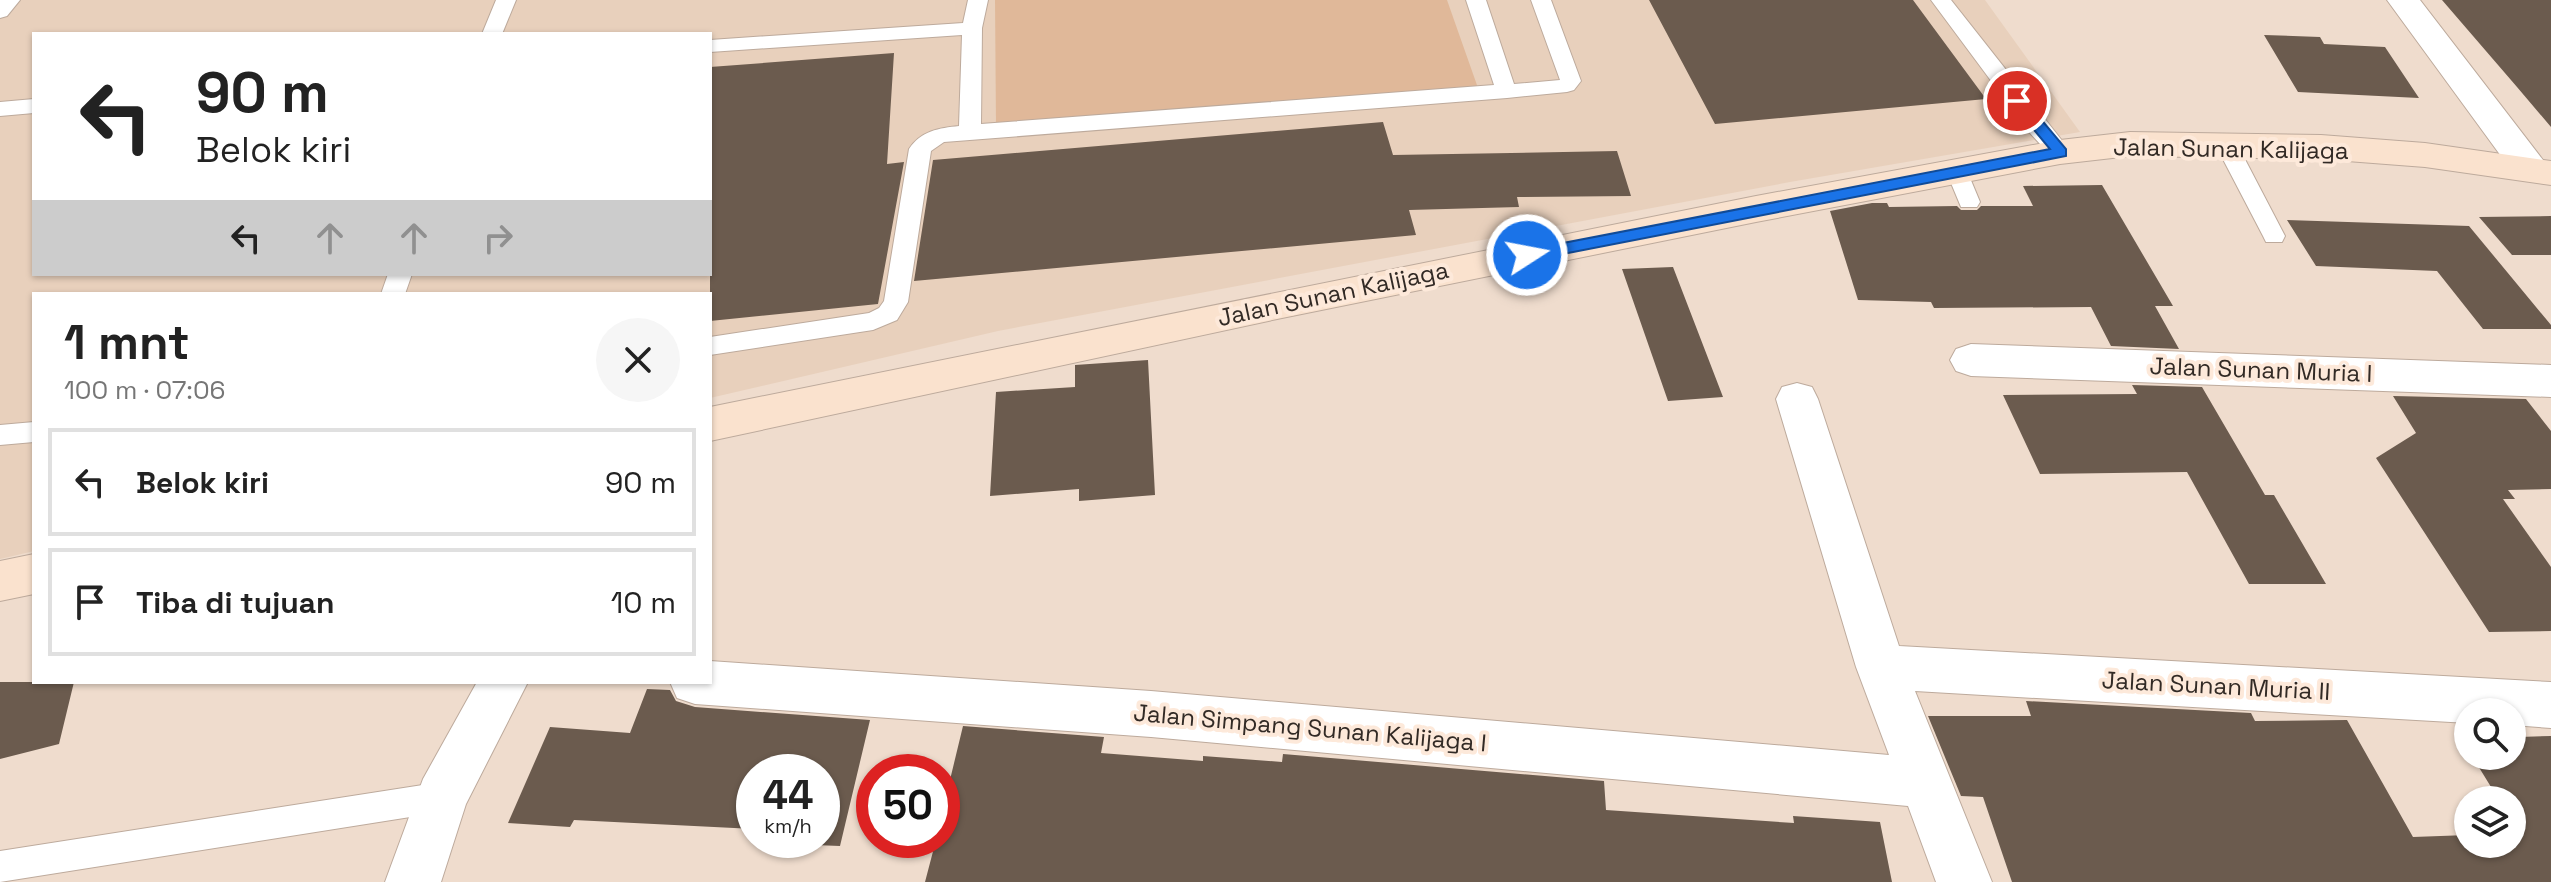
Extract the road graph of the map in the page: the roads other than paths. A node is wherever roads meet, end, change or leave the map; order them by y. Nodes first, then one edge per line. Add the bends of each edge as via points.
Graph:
1 (10, 0) edge
2 (506, 0) edge
3 (978, 0) edge
4 (1476, 0) edge
5 (1541, 0) edge
6 (1941, 0) edge
7 (2403, 0) edge
8 (0, 12) edge
9 (972, 28) junction
10 (493, 32) edge
11 (712, 46) edge
12 (1507, 92) junction
13 (32, 106) edge
14 (0, 109) edge
15 (970, 132) junction
16 (2226, 144) junction
17 (2060, 152) junction
18 (2540, 171) edge
19 (2274, 236) dead end
20 (712, 346) edge
21 (1971, 360) dead end
22 (2551, 381) edge
23 (1797, 399) dead end
24 (712, 424) edge
25 (32, 432) edge
26 (0, 435) edge
27 (32, 574) edge
28 (0, 581) edge
29 (1881, 667) junction
30 (712, 683) edge
31 (502, 684) edge
32 (2551, 705) edge
33 (1925, 783) junction
34 (442, 797) junction
35 (0, 867) edge
36 (413, 882) edge
37 (1964, 882) edge

1 - 8 lane
2 - 10 lane
3 - 9 lane
4 - 12 lane
5 - 12 lane via 1571,81 1567,86
6 - 17 lane
7 - 18 street
9 - 11 lane
9 - 15 lane
12 - 15 lane
13 - 14 lane
15 - 20 lane via 927,139 920,149 896,302 888,314 873,321
16 - 17 main road, Jalan Sunan Kalijaga via 2130,144
16 - 18 main road, Jalan Sunan Kalijaga via 2321,147
16 - 19 lane
17 - 24 main road, Jalan Sunan Kalijaga via 1963,186 1297,301
21 - 22 street, Jalan Sunan Muria I
23 - 29 street
25 - 26 lane
27 - 28 main road
29 - 32 street, Jalan Sunan Muria II
29 - 33 street
30 - 33 street, Jalan Simpang Sunan Kalijaga I via 1151,714
31 - 34 street
33 - 37 street
34 - 35 lane
34 - 36 street

